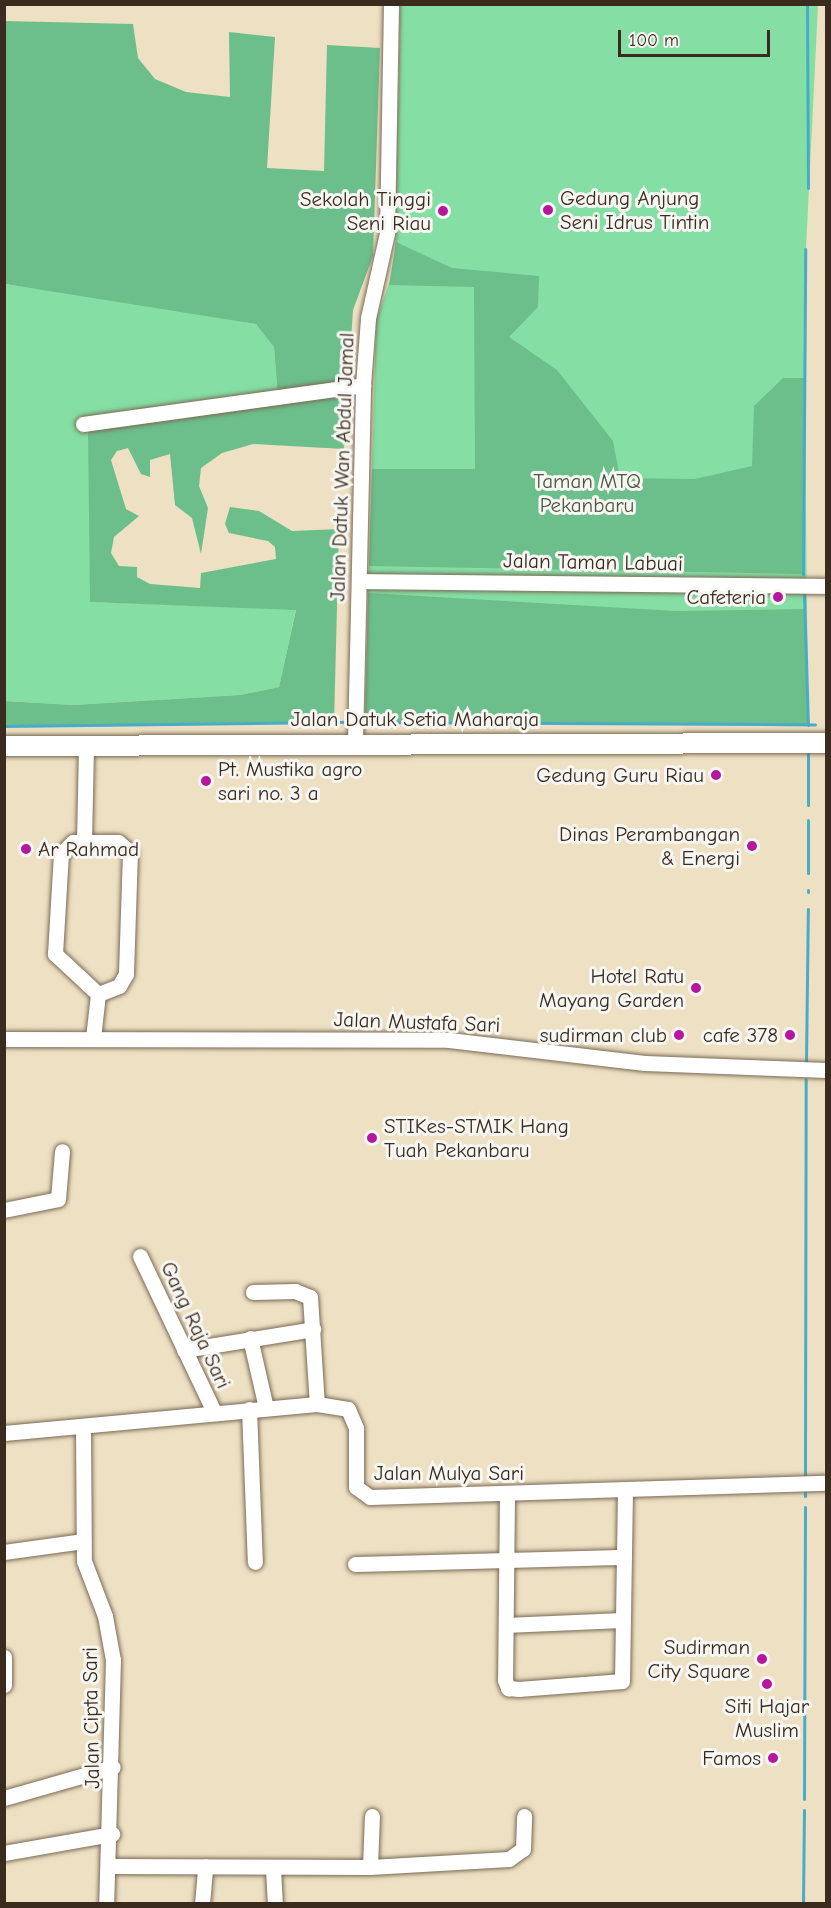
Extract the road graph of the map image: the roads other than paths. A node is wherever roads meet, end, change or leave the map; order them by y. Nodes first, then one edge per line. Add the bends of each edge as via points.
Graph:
1 (392, 4) edge
2 (363, 385) junction
3 (83, 424) dead end
4 (359, 581) junction
5 (826, 586) edge
6 (356, 729) junction
7 (826, 743) edge
8 (4, 746) edge
9 (86, 748) junction
10 (84, 842) junction
11 (98, 994) junction
12 (93, 1038) junction
13 (4, 1039) edge
14 (826, 1070) edge
15 (62, 1151) dead end
16 (4, 1210) edge
17 (140, 1256) dead end
18 (253, 1292) dead end
19 (313, 1329) junction
20 (250, 1338) junction
21 (184, 1350) junction
22 (317, 1404) junction
23 (266, 1408) junction
24 (249, 1409) junction
25 (214, 1412) junction
26 (83, 1428) junction
27 (4, 1433) edge
28 (826, 1483) edge
29 (625, 1491) junction
30 (507, 1495) junction
31 (83, 1541) junction
32 (4, 1552) edge
33 (621, 1557) junction
34 (506, 1560) junction
35 (255, 1562) dead end
36 (355, 1564) dead end
37 (621, 1620) junction
38 (506, 1625) junction
39 (4, 1657) edge
40 (4, 1685) edge
41 (113, 1767) junction
42 (4, 1798) edge
43 (372, 1816) dead end
44 (524, 1816) dead end
45 (112, 1834) junction
46 (4, 1853) edge
47 (111, 1866) junction
48 (205, 1866) junction
49 (370, 1867) junction
50 (273, 1868) junction
51 (106, 1904) edge
52 (202, 1904) edge
53 (275, 1904) edge

1 - 2 street, Jalan Datuk Wan Abdul Jamal via 386,248 368,318
2 - 3 street
2 - 4 street, Jalan Datuk Wan Abdul Jamal
4 - 5 street, Jalan Taman Labuai
4 - 6 street, Jalan Datuk Wan Abdul Jamal
6 - 7 main road, Jalan Datuk Setia Maharaja
6 - 9 main road, Jalan Datuk Setia Maharaja
8 - 9 main road, Jalan Datuk Setia Maharaja
9 - 10 street
10 - 11 street via 68,843 61,854 55,948 62,965
10 - 11 street via 118,842 130,852 125,978
11 - 12 street
12 - 13 street, Jalan Mustafa Sari
12 - 14 street, Jalan Mustafa Sari via 449,1040 645,1063
15 - 16 street via 58,1199
17 - 21 street, Gang Raja Sari
18 - 19 street via 306,1292
19 - 20 street
19 - 22 street
20 - 21 street
20 - 23 street
21 - 25 street, Gang Raja Sari
22 - 23 street, Jalan Mulya Sari
22 - 30 street, Jalan Mulya Sari via 341,1406 352,1417 356,1487 364,1496
23 - 24 street, Jalan Mulya Sari
24 - 25 street, Jalan Mulya Sari
24 - 35 street
25 - 26 street, Jalan Mulya Sari
26 - 27 street, Jalan Mulya Sari
26 - 31 street, Jalan Cipta Sari
28 - 29 street, Jalan Mulya Sari
29 - 30 street, Jalan Mulya Sari
29 - 33 street
30 - 34 street
31 - 32 street
31 - 41 street, Jalan Cipta Sari via 88,1581 111,1636
33 - 34 street
33 - 37 street
34 - 36 street
34 - 38 street
37 - 38 street
37 - 38 street via 622,1681 519,1689 508,1688 505,1680
39 - 40 street
41 - 42 street
41 - 45 street, Jalan Cipta Sari
43 - 49 street
44 - 49 street via 523,1849 509,1859
45 - 46 street
45 - 47 street, Jalan Cipta Sari
47 - 48 street
47 - 51 street, Jalan Cipta Sari
48 - 50 street
48 - 52 street
49 - 50 street
50 - 53 street

